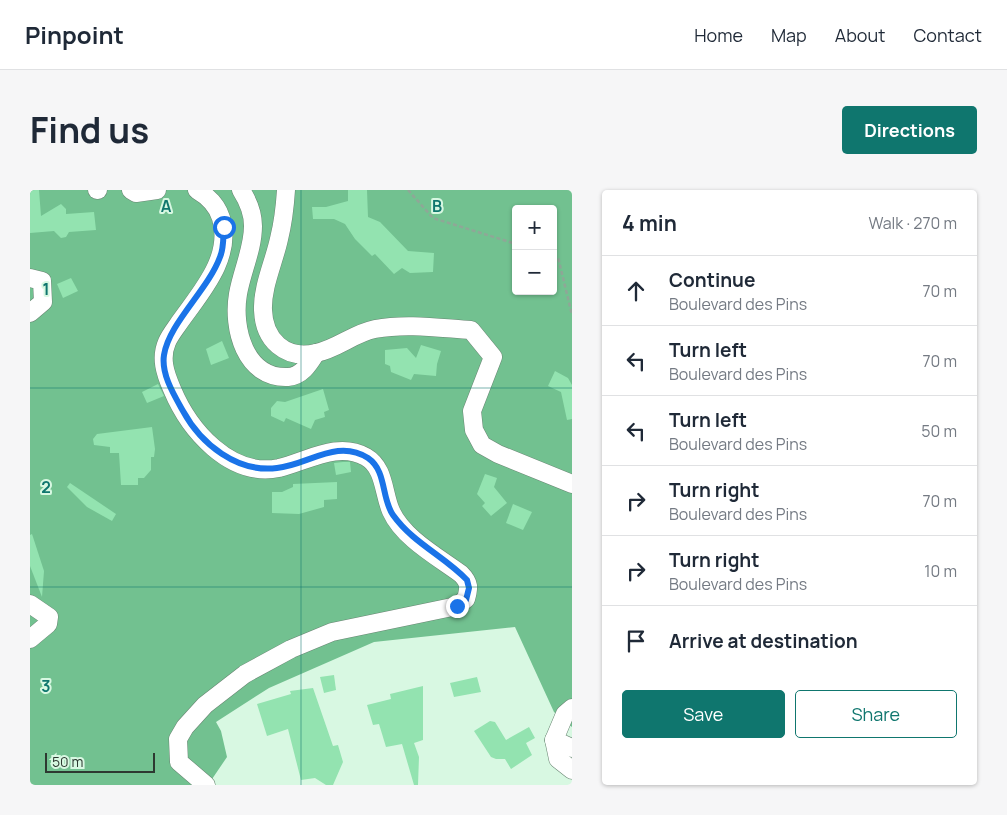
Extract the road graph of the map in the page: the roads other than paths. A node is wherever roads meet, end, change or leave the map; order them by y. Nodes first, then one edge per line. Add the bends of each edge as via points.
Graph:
1 (130, 190) edge
2 (157, 190) edge
3 (197, 190) edge
4 (241, 190) edge
5 (286, 190) edge
6 (30, 278) edge
7 (30, 313) edge
8 (316, 353) junction
9 (572, 484) edge
10 (30, 604) edge
11 (30, 639) edge
12 (572, 708) edge
13 (554, 740) junction
14 (572, 748) edge
15 (572, 770) edge
16 (206, 785) edge

1 - 2 street via 136,193
3 - 16 street via 208,196 219,212 224,227 221,255 212,275 167,340 163,355 163,366 172,390 191,425 229,460 255,468 278,468 339,450 367,458 380,474 392,514 408,533 461,574 469,588 466,600 457,606 332,632 291,649 238,679 205,704 178,739 179,762
4 - 8 street via 252,211 253,227 238,296 242,344 255,365 267,374 280,377 293,377 307,367
5 - 8 street via 280,237 262,310 272,342 295,354
6 - 7 street via 42,281 43,302
8 - 9 street via 358,333 377,328 471,330 493,357 472,411 478,438 498,454
10 - 11 street via 49,617 48,624
12 - 13 street via 565,714
13 - 14 street
13 - 15 street via 558,759

